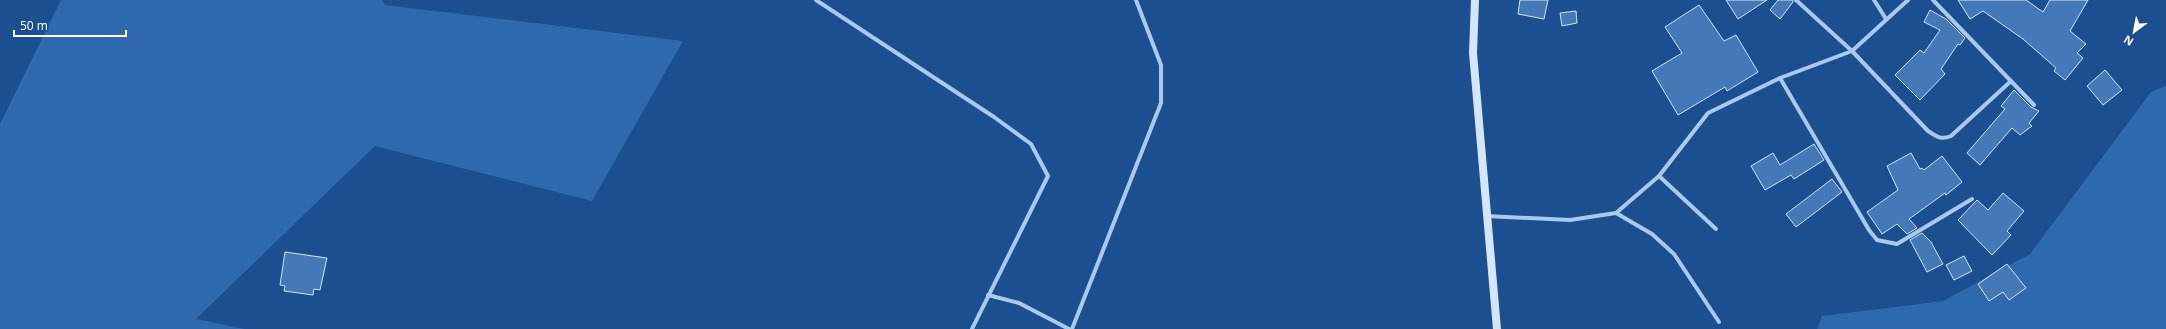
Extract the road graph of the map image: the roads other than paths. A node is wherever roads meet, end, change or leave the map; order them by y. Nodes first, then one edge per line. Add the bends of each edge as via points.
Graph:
1 (816, 0) edge
2 (1136, 0) edge
3 (1475, 0) edge
4 (1796, 0) edge
5 (1874, 0) edge
6 (1908, 0) edge
7 (1933, 0) edge
8 (1886, 19) junction
9 (1852, 51) junction
10 (1780, 78) junction
11 (2011, 81) junction
12 (2034, 105) dead end
13 (1660, 176) junction
14 (1972, 199) dead end
15 (1616, 213) junction
16 (1486, 216) junction
17 (1716, 229) dead end
18 (988, 295) junction
19 (1719, 322) dead end
20 (972, 329) edge
21 (1070, 329) edge
22 (1497, 329) edge

1 - 18 street via 1031,144 1048,176
2 - 21 street via 1161,65 1161,103
3 - 16 street via 1473,53
4 - 9 street
5 - 8 street
6 - 8 street
7 - 11 street
8 - 9 street
9 - 10 street
9 - 11 street via 1928,131 1937,137 1951,136
10 - 13 street via 1708,113
10 - 14 street via 1877,240 1897,244
11 - 12 street
13 - 15 street
13 - 17 street
15 - 16 street via 1570,220
15 - 19 street via 1652,234 1674,254
16 - 22 street
18 - 20 street
18 - 21 street via 1019,303

